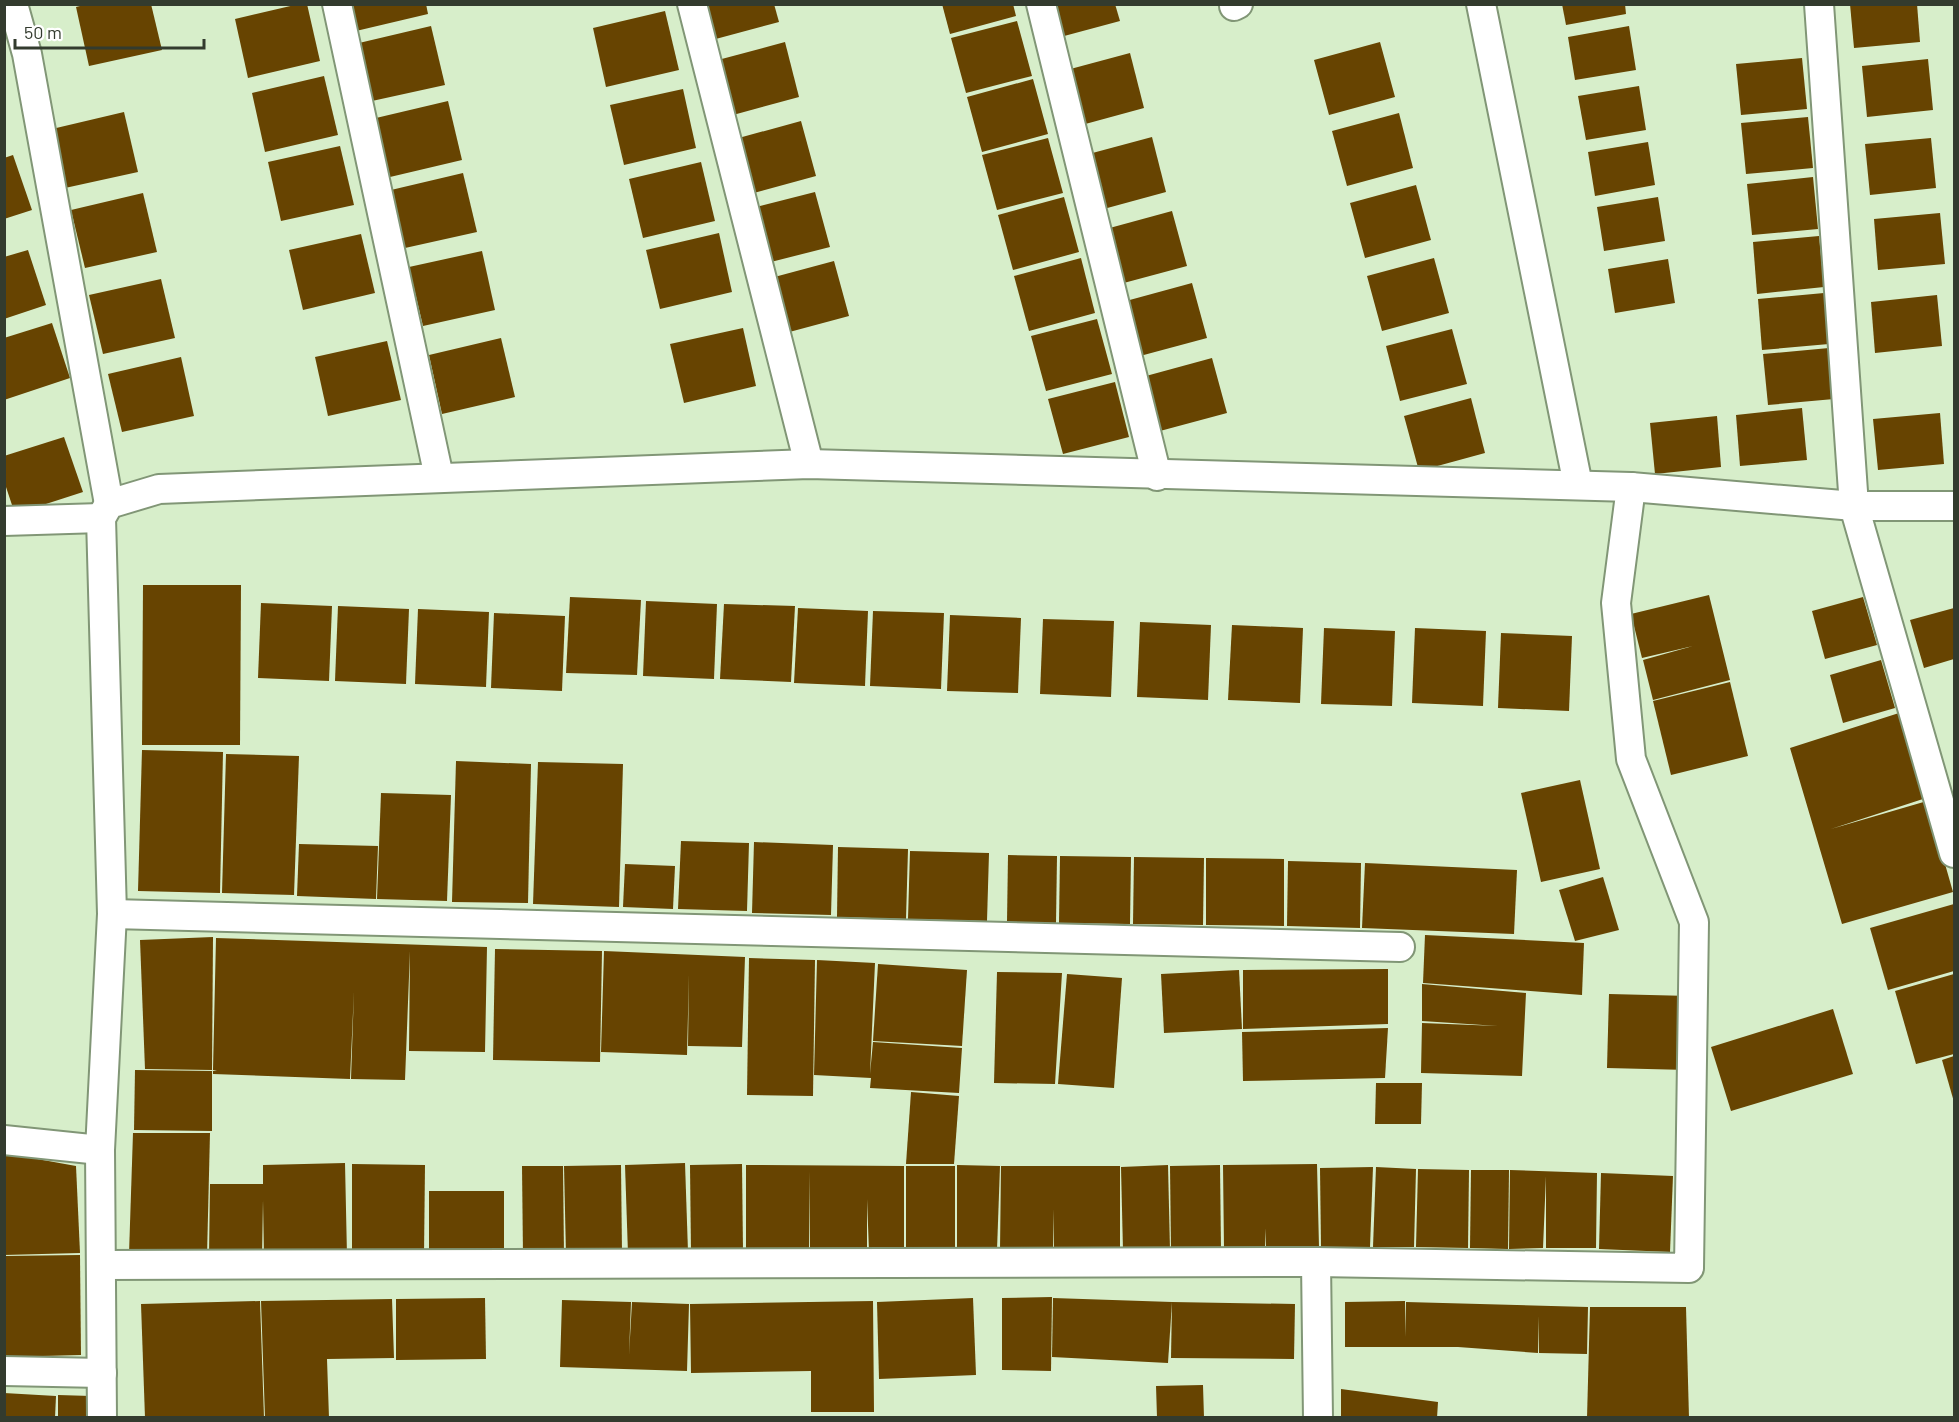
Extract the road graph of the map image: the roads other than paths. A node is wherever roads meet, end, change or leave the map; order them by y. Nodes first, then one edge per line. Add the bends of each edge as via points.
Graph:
1 (13, 4) edge
2 (337, 4) edge
3 (692, 4) edge
4 (1041, 4) edge
5 (1480, 4) edge
6 (1819, 4) edge
7 (809, 464) junction
8 (1157, 476) junction
9 (439, 477) junction
10 (1578, 485) junction
11 (1631, 487) junction
12 (1854, 506) junction
13 (1954, 506) edge
14 (105, 511) junction
15 (4, 521) edge
16 (1954, 853) edge
17 (112, 914) junction
18 (1400, 947) dead end
19 (4, 1140) edge
20 (100, 1150) junction
21 (1316, 1262) junction
22 (102, 1265) junction
23 (4, 1371) edge
24 (102, 1372) junction
25 (102, 1418) edge
26 (1318, 1418) edge

1 - 14 street via 27,54
2 - 9 street
3 - 7 street
4 - 8 street
5 - 10 street
6 - 12 street
7 - 8 street
7 - 9 street
8 - 10 street
9 - 14 street via 159,489
10 - 11 street
11 - 12 street
11 - 21 street via 1616,603 1630,759 1694,922 1689,1268
12 - 13 street
12 - 16 street
14 - 15 street
14 - 17 street
17 - 18 street
17 - 20 street
19 - 20 street
20 - 22 street
21 - 22 street
21 - 26 street
22 - 24 street
23 - 24 street
24 - 25 street

